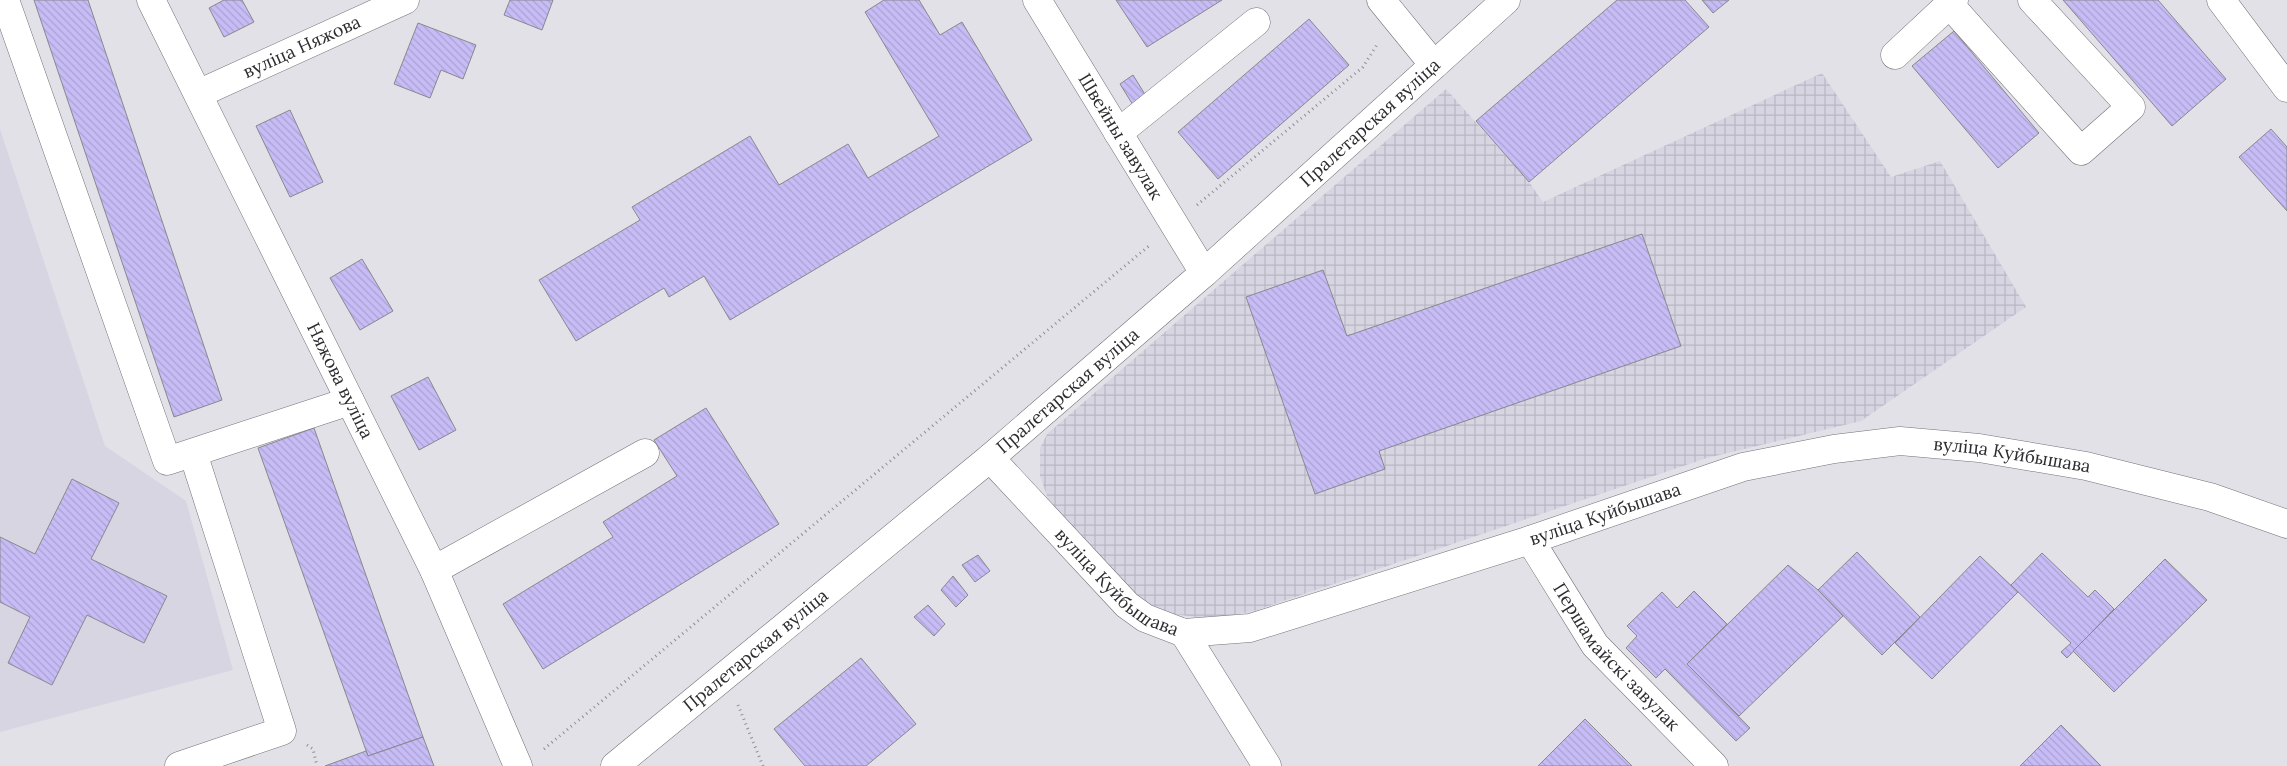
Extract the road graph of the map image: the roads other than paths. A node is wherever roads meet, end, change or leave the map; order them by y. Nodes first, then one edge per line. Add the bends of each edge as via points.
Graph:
1 (5, 0) edge
2 (151, 0) edge
3 (405, 0) edge
4 (1037, 0) edge
5 (1506, 0) edge
6 (2032, 0) edge
7 (2221, 0) edge
8 (1951, 2) edge
9 (1388, 8) edge
10 (1256, 22) dead end
11 (1894, 54) dead end
12 (1434, 65) junction
13 (2287, 88) edge
14 (198, 94) junction
15 (1118, 133) junction
16 (1204, 273) junction
17 (350, 401) junction
18 (193, 453) junction
19 (644, 453) dead end
20 (990, 458) junction
21 (2287, 524) edge
22 (1530, 540) junction
23 (434, 570) junction
24 (1184, 633) junction
25 (528, 760) edge
26 (179, 766) edge
27 (615, 766) edge
28 (1267, 766) edge
29 (1714, 766) edge

1 - 18 street via 167,461
2 - 14 street, Няжова вуліца
3 - 14 street, вуліца Няжова
4 - 15 street, Швейны завулак
5 - 12 street, Пралетарская вуліца
6 - 8 street via 2130,107 2081,151
7 - 13 street
8 - 11 street
9 - 12 street
10 - 15 street
12 - 16 street, Пралетарская вуліца
14 - 17 street, Няжова вуліца
15 - 16 street, Швейны завулак
16 - 20 street, Пралетарская вуліца
17 - 18 street
17 - 23 street, Няжова вуліца
18 - 26 street via 282,731
19 - 23 street
20 - 24 street, вуліца Куйбышава via 1127,604 1145,618
20 - 27 street, Пралетарская вуліца
21 - 22 street, вуліца Куйбышава via 2210,497 2086,466 1979,448 1900,441 1834,449 1743,467
22 - 24 street, вуліца Куйбышава via 1250,628
22 - 29 street, Першамайскі завулак via 1595,646
23 - 25 street, Няжова вуліца
24 - 28 street

